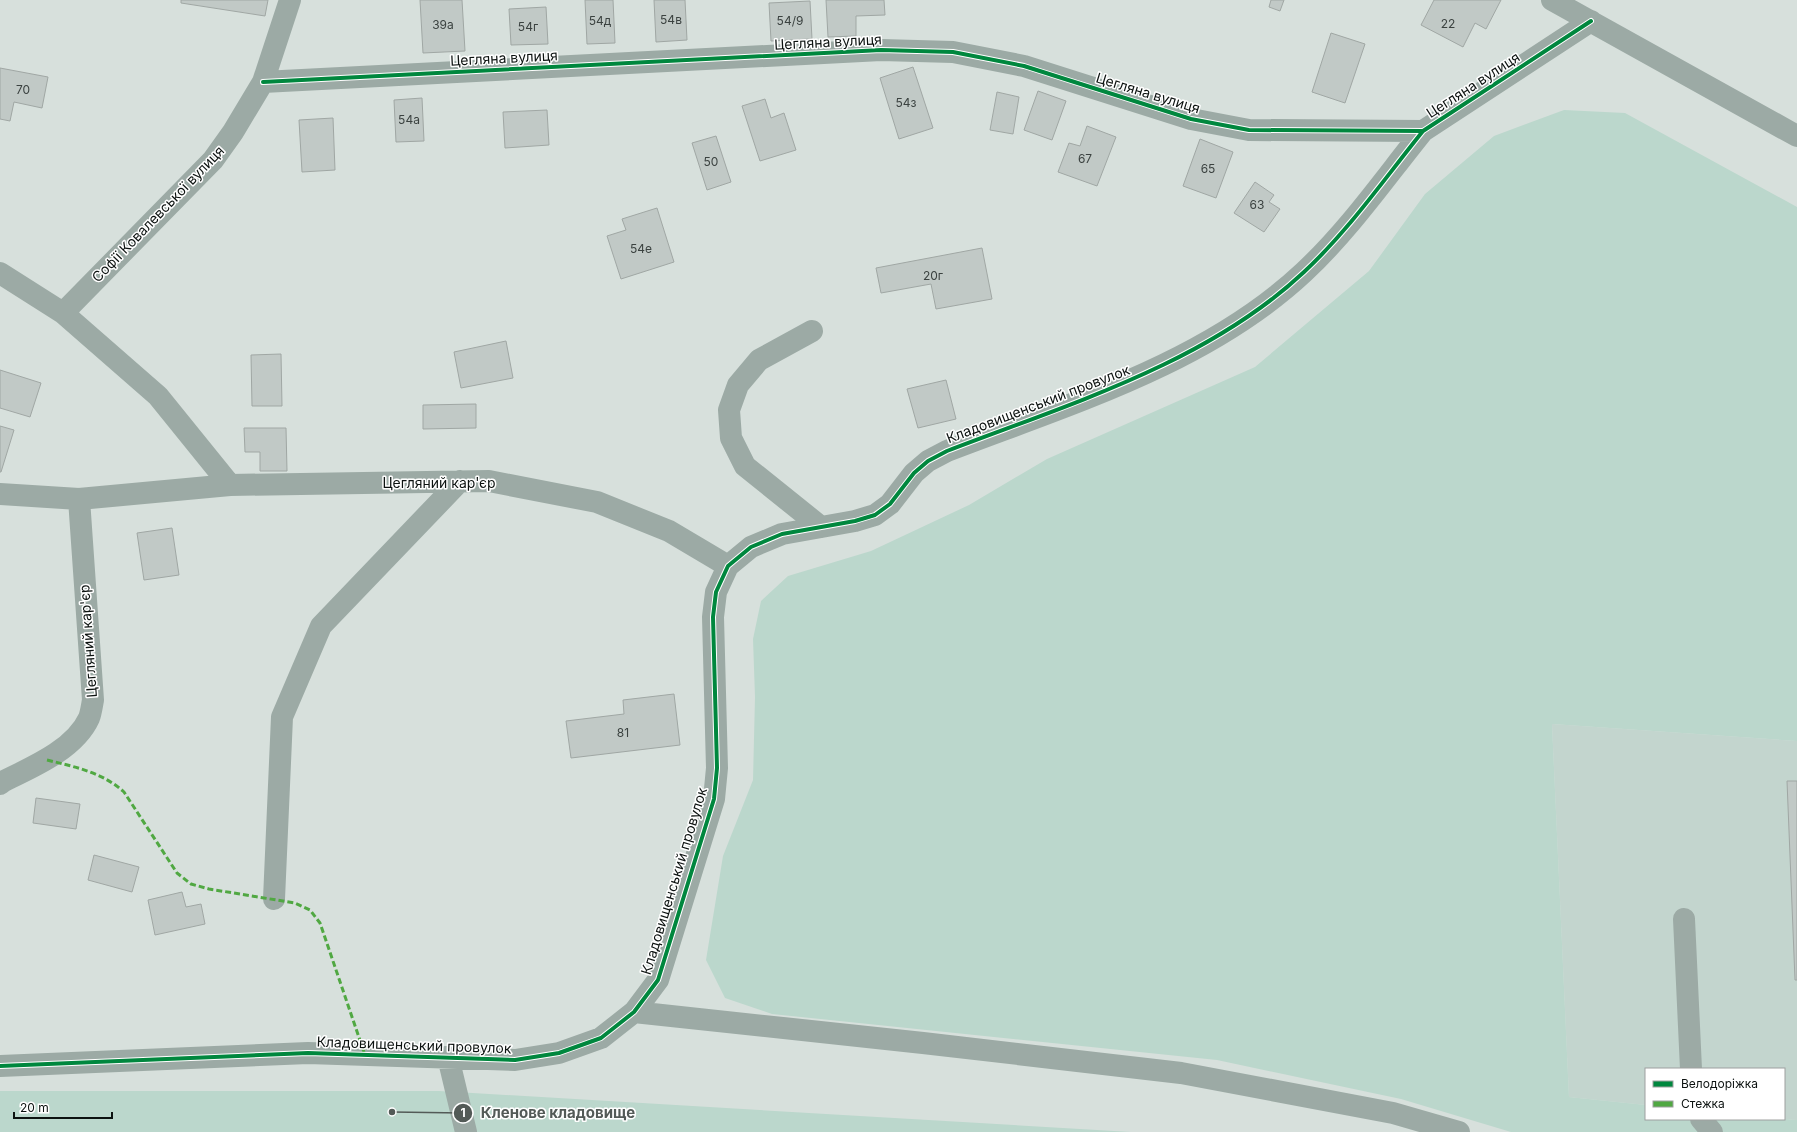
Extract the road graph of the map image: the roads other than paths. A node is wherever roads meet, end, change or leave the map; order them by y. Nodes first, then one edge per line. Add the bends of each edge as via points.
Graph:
1 (290, 0) edge
2 (1552, 0) edge
3 (1591, 21) junction
4 (263, 82) junction
5 (1423, 131) junction
6 (1797, 136) edge
7 (0, 273) edge
8 (63, 313) junction
9 (812, 331) dead end
10 (460, 481) junction
11 (230, 485) junction
12 (0, 494) edge
13 (79, 499) junction
14 (821, 527) junction
15 (728, 566) junction
16 (0, 784) edge
17 (274, 899) dead end
18 (1684, 919) dead end
19 (634, 1012) junction
20 (448, 1057) junction
21 (0, 1066) edge
22 (1691, 1068) edge
23 (1702, 1120) edge
24 (466, 1132) edge
25 (1459, 1132) edge
26 (1712, 1132) edge

1 - 4 street, Софії Ковалевської вулиця
2 - 3 street
3 - 5 street, Цегляна вулиця
3 - 6 street
4 - 5 street, Цегляна вулиця via 881,50 953,52 1024,66 1192,119 1249,130
4 - 8 street, Софії Ковалевської вулиця via 234,132 213,160
5 - 14 street, Кладовищенський провулок via 1347,226 1305,272 1252,316 1195,349 1136,378 947,451 928,461 890,504 875,515
7 - 8 street
8 - 11 street via 158,396
9 - 14 street via 759,360 738,385 729,410 731,438 745,466
10 - 11 street, Цегляний кар'єр
10 - 15 street, Цегляний кар'єр via 489,481 597,502 669,531
10 - 17 street via 321,626 282,717
11 - 13 street, Цегляний кар'єр
12 - 13 street, Цегляний кар'єр
13 - 16 street, Цегляний кар'єр via 93,700 89,718 76,736 47,760
14 - 15 street, Кладовищенський провулок via 782,534 751,547
15 - 19 street, Кладовищенський провулок via 716,592 713,617 717,768 714,799 658,980
18 - 22 street
19 - 20 street, Кладовищенський провулок via 601,1038 559,1053 515,1060
19 - 25 street via 923,1042 1181,1073 1393,1113
20 - 21 street, Кладовищенський провулок via 308,1053
20 - 24 street
23 - 26 street

